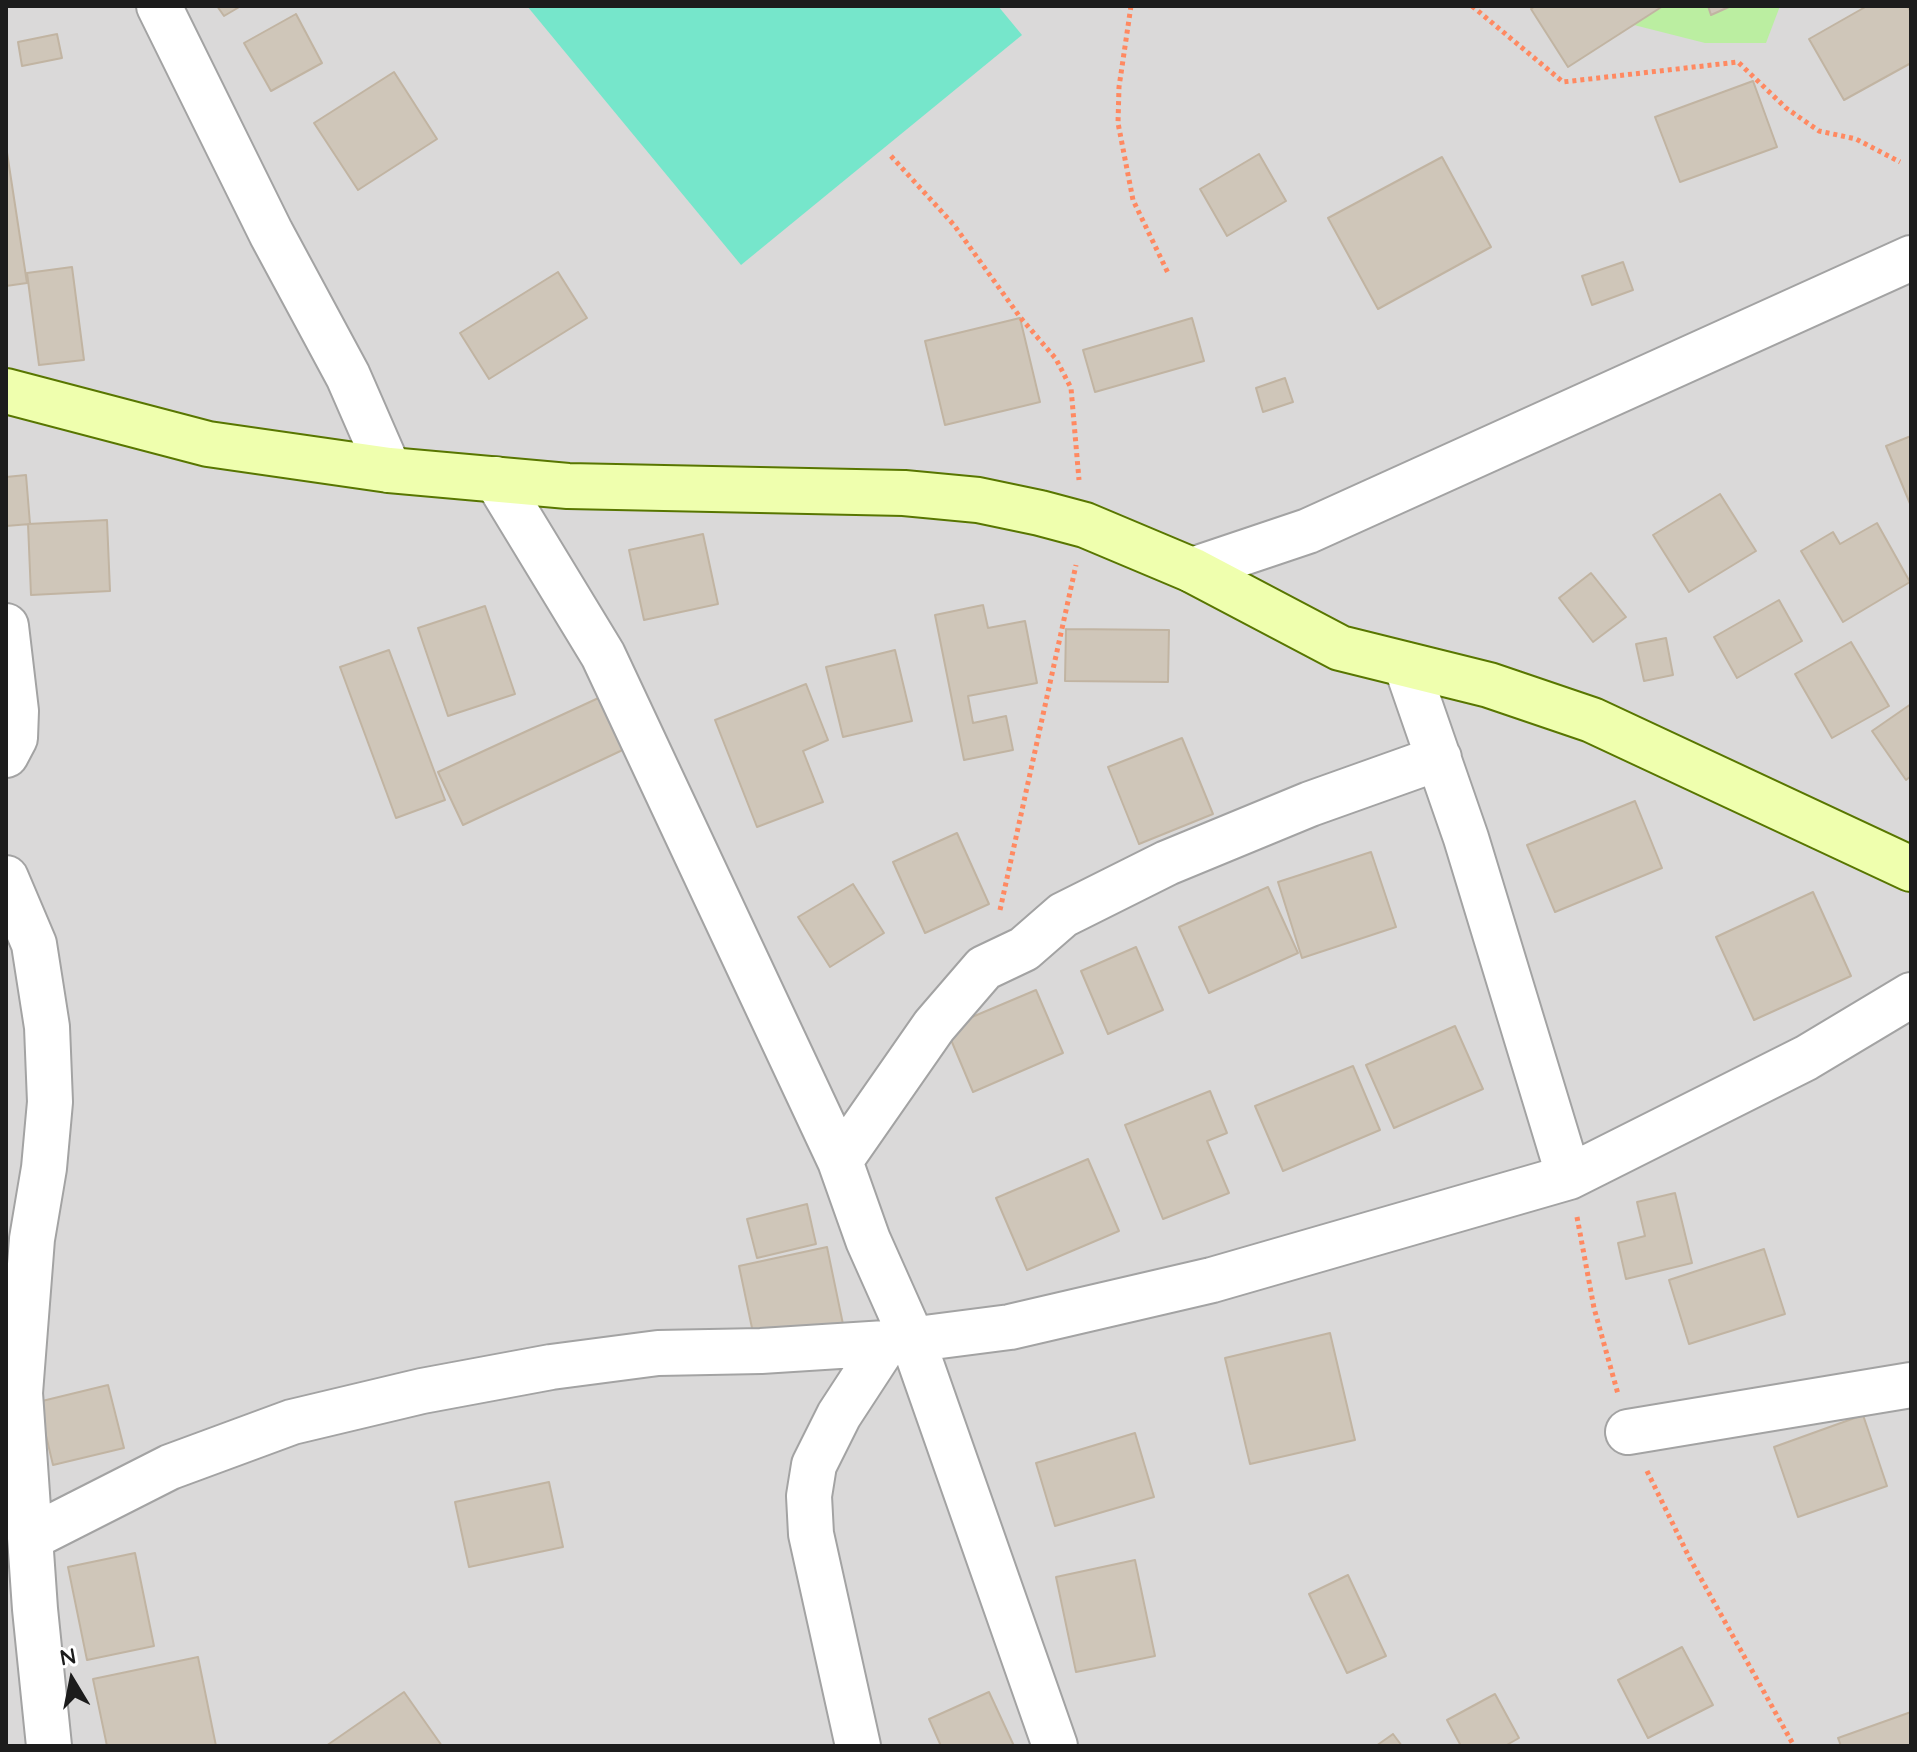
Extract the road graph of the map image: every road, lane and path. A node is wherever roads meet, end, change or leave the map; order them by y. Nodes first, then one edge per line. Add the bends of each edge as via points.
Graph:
1 (159, 6) edge
2 (1131, 6) edge
3 (1472, 6) edge
4 (1900, 162) dead end
5 (1911, 258) edge
6 (1168, 273) dead end
7 (6, 391) edge
8 (389, 470) junction
9 (496, 479) junction
10 (1192, 570) junction
11 (6, 626) edge
12 (1406, 665) junction
13 (6, 755) edge
14 (1439, 758) junction
15 (1911, 869) edge
16 (6, 878) edge
17 (1911, 995) edge
18 (840, 1161) junction
19 (1569, 1177) junction
20 (900, 1342) junction
21 (1911, 1385) edge
22 (1628, 1432) dead end
23 (30, 1538) junction
24 (49, 1746) edge
25 (858, 1746) edge
26 (1055, 1746) edge

1 - 8 street via 348,376
2 - 6 path via 1118,123 1133,200
3 - 4 path via 1563,82 1738,62 1819,131 1856,139
5 - 10 street via 1308,531
7 - 8 street via 208,444
8 - 9 street
9 - 10 street via 978,500 1085,525
9 - 18 street via 603,655
10 - 12 street via 1340,648
11 - 13 street via 16,711 15,738
12 - 14 street
12 - 15 street via 1489,685 1592,720
14 - 18 street via 1167,863 1063,915 1024,949 984,968 934,1026
14 - 19 street
16 - 23 street via 34,944 48,1042 49,1115 32,1239 20,1393
17 - 19 street via 1806,1058
18 - 20 street
19 - 20 street via 1212,1280 1010,1327
20 - 23 street via 658,1353 422,1391 292,1422 170,1467
20 - 25 street via 839,1415 814,1465 809,1496 811,1534
20 - 26 street
21 - 22 street
23 - 24 street

